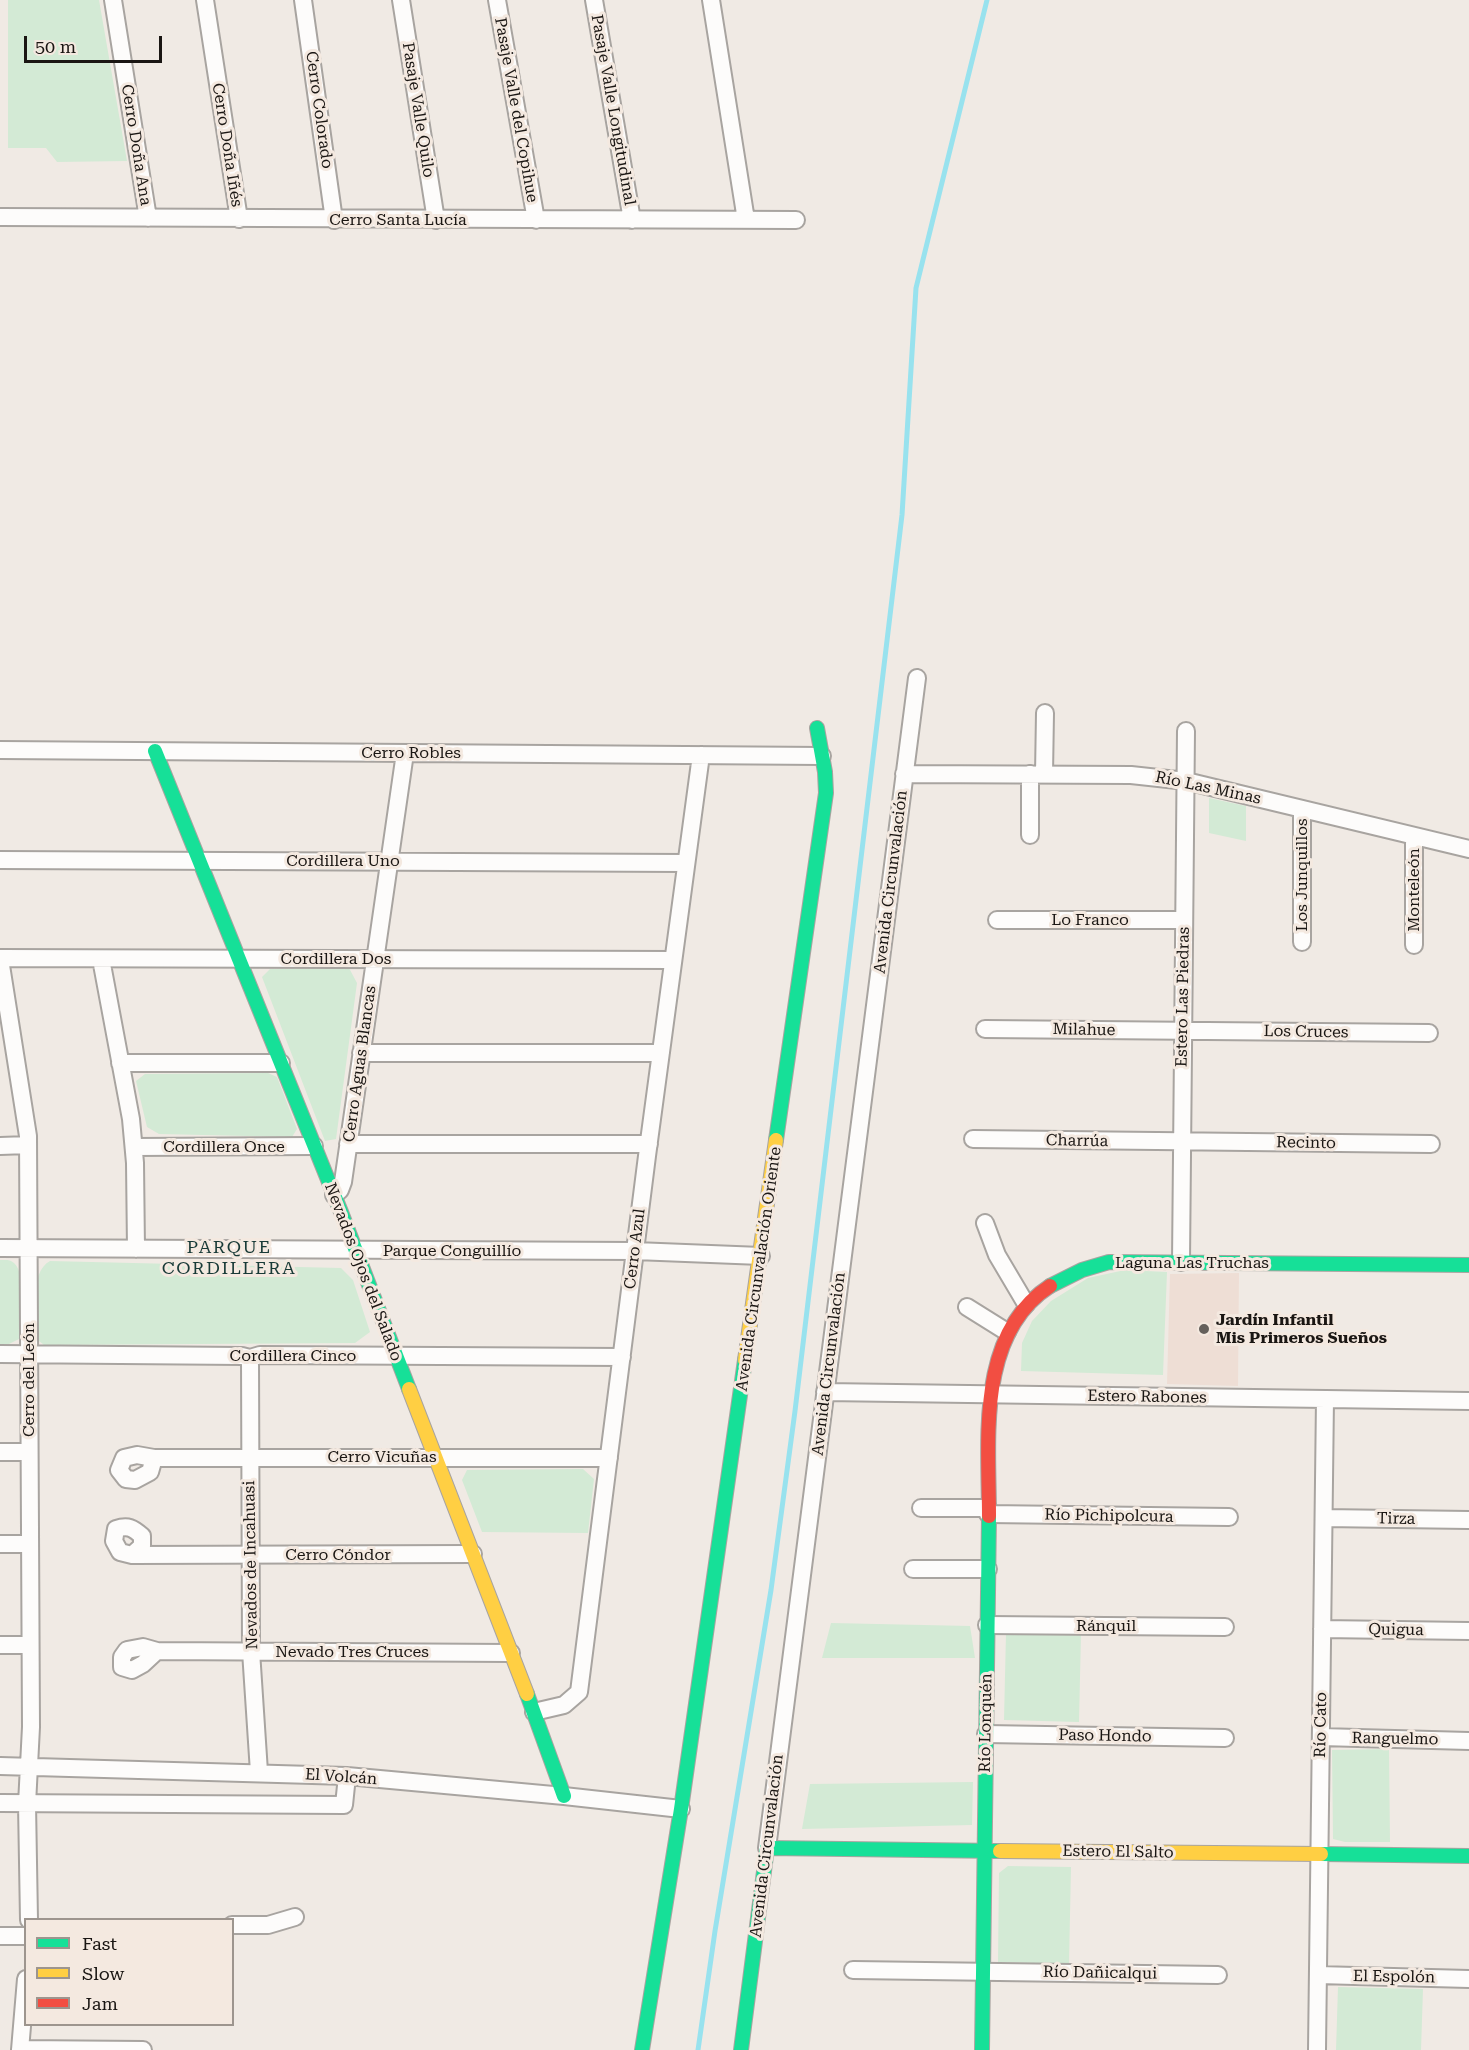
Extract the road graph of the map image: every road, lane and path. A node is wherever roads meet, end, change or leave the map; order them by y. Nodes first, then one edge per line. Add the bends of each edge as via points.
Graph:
1 (113, 0) edge
2 (205, 0) edge
3 (303, 0) edge
4 (401, 0) edge
5 (497, 0) edge
6 (594, 0) edge
7 (711, 0) edge
8 (0, 217) edge
9 (148, 218) junction
10 (239, 219) junction
11 (334, 220) junction
12 (436, 220) junction
13 (536, 220) junction
14 (632, 220) junction
15 (746, 220) junction
16 (796, 220) dead end
17 (917, 678) dead end
18 (1045, 713) dead end
19 (817, 728) dead end
20 (1186, 731) dead end
21 (0, 750) edge
22 (155, 751) junction
23 (405, 753) junction
24 (700, 755) junction
25 (822, 756) junction
26 (904, 774) junction
27 (1037, 774) junction
28 (1185, 781) junction
29 (1302, 809) junction
30 (1030, 835) dead end
31 (1414, 836) junction
32 (1469, 849) edge
33 (0, 860) edge
34 (199, 861) junction
35 (390, 861) junction
36 (686, 863) junction
37 (997, 920) dead end
38 (1184, 920) junction
39 (1302, 942) dead end
40 (1414, 945) dead end
41 (0, 959) edge
42 (101, 959) junction
43 (238, 959) junction
44 (375, 960) junction
45 (673, 960) junction
46 (985, 1029) dead end
47 (1183, 1031) junction
48 (1430, 1033) dead end
49 (7, 1047) edge
50 (361, 1053) junction
51 (661, 1053) junction
52 (120, 1063) junction
53 (281, 1063) junction
54 (973, 1139) dead end
55 (1182, 1142) junction
56 (348, 1144) junction
57 (649, 1144) junction
58 (1431, 1144) dead end
59 (28, 1145) junction
60 (0, 1146) edge
61 (314, 1146) junction
62 (134, 1147) junction
63 (334, 1195) junction
64 (985, 1223) dead end
65 (0, 1248) edge
66 (28, 1248) junction
67 (136, 1249) junction
68 (355, 1250) junction
69 (635, 1251) junction
70 (761, 1256) junction
71 (1181, 1262) junction
72 (1469, 1265) edge
73 (1026, 1304) junction
74 (967, 1307) dead end
75 (1007, 1332) junction
76 (0, 1354) edge
77 (29, 1354) junction
78 (396, 1356) junction
79 (622, 1357) junction
80 (250, 1358) junction
81 (825, 1392) junction
82 (990, 1395) junction
83 (1325, 1399) junction
84 (1469, 1401) edge
85 (0, 1452) edge
86 (29, 1452) junction
87 (250, 1457) junction
88 (436, 1457) junction
89 (154, 1458) dead end
90 (609, 1458) junction
91 (921, 1508) dead end
92 (988, 1511) junction
93 (1228, 1517) dead end
94 (1324, 1518) junction
95 (1469, 1520) edge
96 (0, 1544) edge
97 (30, 1544) junction
98 (473, 1554) junction
99 (132, 1555) dead end
100 (250, 1555) junction
101 (913, 1569) dead end
102 (988, 1569) junction
103 (987, 1625) junction
104 (1225, 1627) dead end
105 (1322, 1629) junction
106 (1469, 1631) edge
107 (0, 1645) edge
108 (30, 1645) junction
109 (157, 1651) dead end
110 (251, 1651) junction
111 (511, 1653) junction
112 (534, 1712) junction
113 (986, 1734) junction
114 (1321, 1737) junction
115 (1225, 1738) dead end
116 (1469, 1741) edge
117 (0, 1766) edge
118 (29, 1767) junction
119 (259, 1772) junction
120 (347, 1776) junction
121 (564, 1796) junction
122 (0, 1803) edge
123 (27, 1804) junction
124 (681, 1809) junction
125 (767, 1848) junction
126 (984, 1851) junction
127 (1320, 1854) junction
128 (1469, 1856) edge
129 (295, 1917) dead end
130 (29, 1918) edge
131 (234, 1925) edge
132 (0, 1936) edge
133 (24, 1936) edge
134 (853, 1970) dead end
135 (983, 1972) junction
136 (1218, 1975) dead end
137 (1318, 1975) junction
138 (1469, 1978) edge
139 (24, 2003) edge
140 (20, 2050) edge
141 (143, 2050) edge
142 (642, 2050) edge
143 (741, 2050) edge
144 (982, 2050) edge
145 (1317, 2050) edge

1 - 9 street, Cerro Doña Ana
2 - 10 street, Cerro Doña Iñés
3 - 11 street, Cerro Colorado
4 - 12 street, Pasaje Valle Quilo
5 - 13 street, Pasaje Valle del Copihue
6 - 14 street, Pasaje Valle Longitudinal
7 - 15 street
8 - 9 street, Cerro Santa Lucía
9 - 10 street, Cerro Santa Lucía
10 - 11 street, Cerro Santa Lucía
11 - 12 street, Cerro Santa Lucía
12 - 13 street, Cerro Santa Lucía
13 - 14 street, Cerro Santa Lucía
14 - 15 street, Cerro Santa Lucía
15 - 16 street, Cerro Santa Lucía
17 - 26 street, Avenida Circunvalación
18 - 27 street
19 - 25 street, Avenida Circunvalación Oriente
20 - 28 street, Estero Las Piedras
21 - 22 street, Cerro Robles
22 - 23 street, Cerro Robles
22 - 34 street, Nevados Ojos del Salado
23 - 24 street, Cerro Robles
23 - 35 street, Cerro Aguas Blancas
24 - 25 street, Cerro Robles
24 - 36 street, Cerro Azul
25 - 70 street, Avenida Circunvalación Oriente via 826,793
26 - 27 street, Río Las Minas
26 - 81 street, Avenida Circunvalación
27 - 28 street, Río Las Minas via 1131,775
27 - 30 street
28 - 29 street, Río Las Minas
28 - 38 street, Estero Las Piedras
29 - 31 street, Río Las Minas
29 - 39 street, Los Junquillos
31 - 32 street, Río Las Minas
31 - 40 street, Monteleón
33 - 34 street, Cordillera Uno
34 - 35 street, Cordillera Uno
34 - 43 street, Nevados Ojos del Salado
35 - 36 street, Cordillera Uno
35 - 44 street, Cerro Aguas Blancas
36 - 45 street, Cerro Azul
37 - 38 street, Lo Franco
38 - 47 street, Estero Las Piedras
41 - 42 street, Cordillera Dos
41 - 49 street, Cerro del León
42 - 43 street, Cordillera Dos
42 - 52 street
43 - 44 street, Cordillera Dos
43 - 53 street, Nevados Ojos del Salado
44 - 45 street, Cordillera Dos
44 - 50 street, Cerro Aguas Blancas
45 - 51 street, Cerro Azul
46 - 47 street, Milahue
47 - 48 street, Los Cruces
47 - 55 street, Estero Las Piedras
49 - 59 street, Cerro del León
50 - 51 street
50 - 56 street, Cerro Aguas Blancas
51 - 57 street, Cerro Azul
52 - 53 street
52 - 62 street
53 - 61 street, Nevados Ojos del Salado
54 - 55 street, Charrúa
55 - 58 street, Recinto
55 - 71 street, Estero Las Piedras
56 - 57 street
56 - 63 street, Cerro Aguas Blancas via 343,1182
57 - 69 street, Cerro Azul
59 - 60 street
59 - 66 street, Cerro del León
61 - 62 street, Cordillera Once
61 - 63 street, Nevados Ojos del Salado
62 - 67 street
63 - 68 street, Nevados Ojos del Salado
64 - 73 street via 997,1255
65 - 66 street, Parque Conguillío
66 - 67 street, Parque Conguillío
66 - 77 street, Cerro del León
67 - 68 street, Parque Conguillío
68 - 69 street, Parque Conguillío
68 - 78 street, Nevados Ojos del Salado
69 - 70 street, Parque Conguillío
69 - 79 street, Cerro Azul
70 - 124 street, Avenida Circunvalación Oriente
71 - 72 street, Laguna Las Truchas
71 - 73 street, Laguna Las Truchas via 1127,1261 1090,1266 1054,1282
73 - 75 street, Laguna Las Truchas
74 - 75 street
75 - 82 street, Laguna Las Truchas
76 - 77 street, Cordillera Cinco
77 - 80 street, Cordillera Cinco
77 - 86 street, Cerro del León
78 - 79 street, Cordillera Cinco
78 - 80 street, Cordillera Cinco
78 - 88 street, Nevados Ojos del Salado
79 - 90 street, Cerro Azul
80 - 87 street, Nevados de Incahuasi
81 - 82 street, Estero Rabones
81 - 125 street, Avenida Circunvalación
82 - 83 street, Estero Rabones
82 - 92 street, Río Lonquén
83 - 84 street, Estero Rabones
83 - 94 street, Río Cato
85 - 86 street
86 - 97 street, Cerro del León
87 - 88 street, Cerro Vicuñas
87 - 89 street, Cerro Vicuñas
87 - 100 street, Nevados de Incahuasi
88 - 90 street, Cerro Vicuñas
88 - 98 street, Nevados Ojos del Salado
90 - 112 street, Cerro Azul via 579,1692 564,1705
91 - 92 street, Río Pichipolcura
92 - 93 street, Río Pichipolcura
92 - 102 street, Río Lonquén
94 - 95 street, Tirza
94 - 105 street, Río Cato
96 - 97 street
97 - 108 street, Cerro del León
98 - 100 street, Cerro Cóndor
98 - 111 street, Nevados Ojos del Salado
99 - 100 street, Cerro Cóndor
100 - 110 street, Nevados de Incahuasi
101 - 102 street
102 - 103 street, Río Lonquén
103 - 104 street, Ránquil
103 - 113 street, Río Lonquén
105 - 106 street, Quigua
105 - 114 street, Río Cato
107 - 108 street
108 - 118 street, Cerro del León
109 - 110 street, Nevado Tres Cruces
110 - 111 street, Nevado Tres Cruces
110 - 119 street, Nevados de Incahuasi
111 - 112 street, Nevados Ojos del Salado
112 - 121 street, Nevados Ojos del Salado
113 - 115 street, Paso Hondo
113 - 126 street, Río Lonquén
114 - 116 street, Ranguelmo
114 - 127 street, Río Cato
117 - 118 street, El Volcán
118 - 119 street, El Volcán
118 - 123 street, Cerro del León
119 - 120 street, El Volcán
120 - 121 street, El Volcán
120 - 123 street, El Volcán via 344,1805
121 - 124 street, El Volcán
122 - 123 street, El Volcán
123 - 130 street, Cerro del León
124 - 142 street
125 - 126 street, Estero El Salto
125 - 143 street, Avenida Circunvalación
126 - 127 street, Estero El Salto
126 - 135 street, Río Lonquén
127 - 128 street, Estero El Salto
127 - 137 street, Río Cato
129 - 131 street via 268,1925
132 - 133 street
134 - 135 street, Río Dañicalqui
135 - 136 street, Río Dañicalqui
135 - 144 street, Río Lonquén
137 - 138 street, El Espolón
137 - 145 street, Río Cato
139 - 140 street
140 - 141 street

